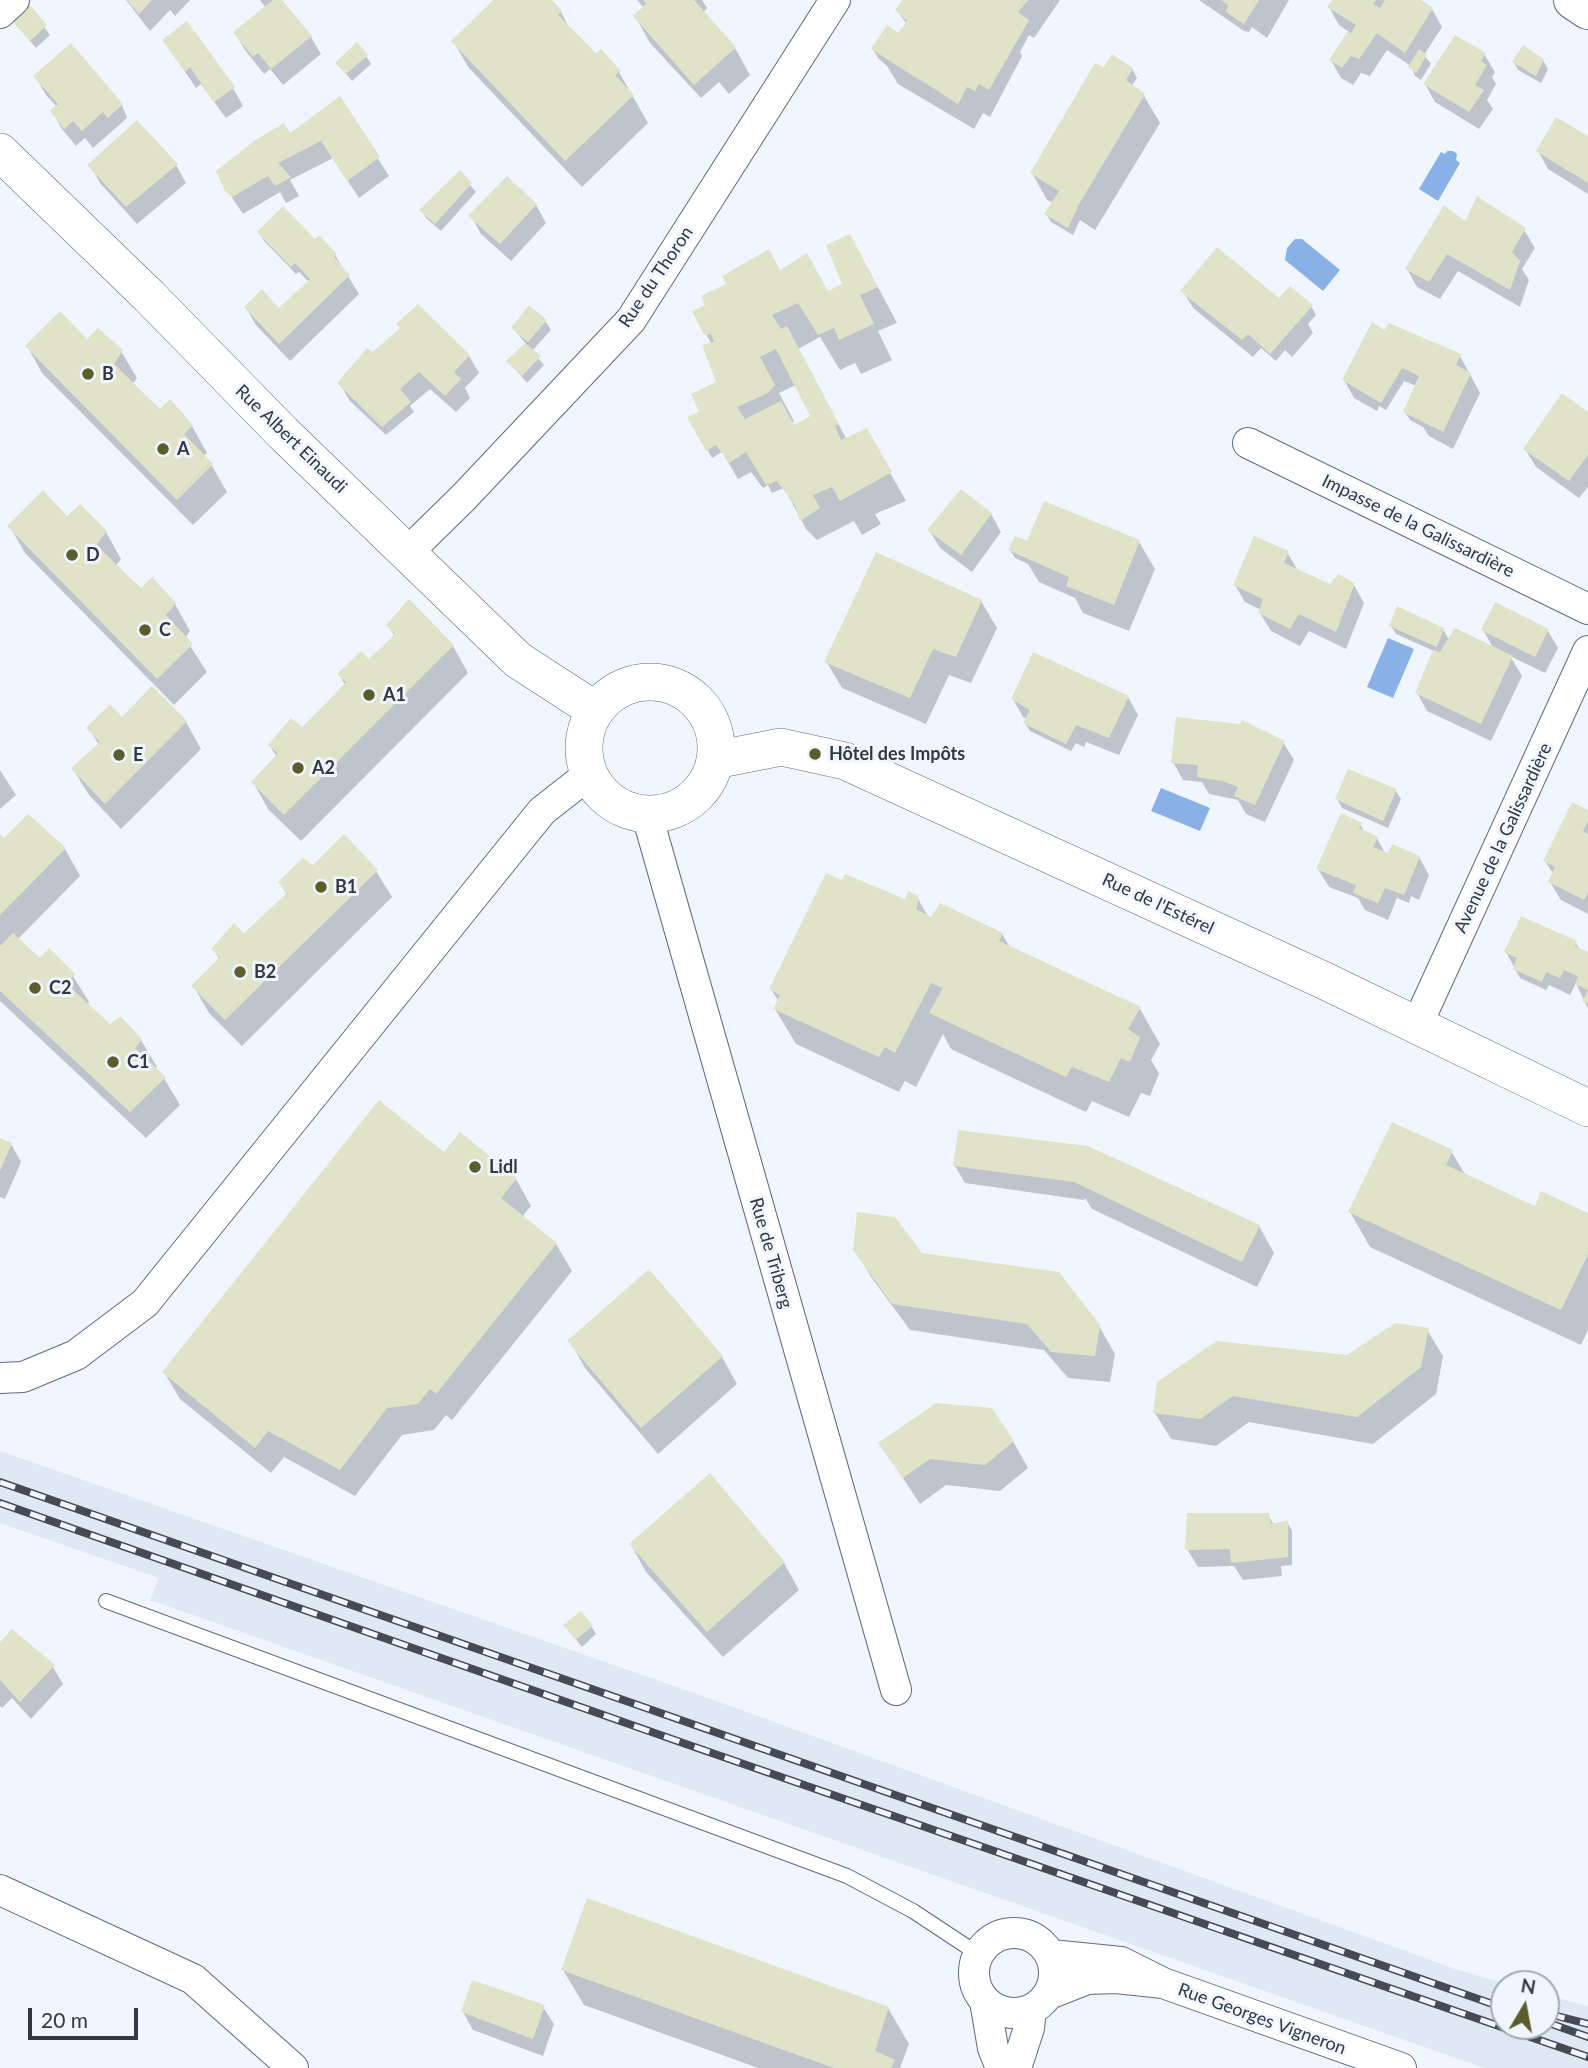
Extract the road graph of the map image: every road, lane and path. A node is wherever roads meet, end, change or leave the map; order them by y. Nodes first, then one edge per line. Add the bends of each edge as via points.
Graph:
1 (14, 0) edge
2 (835, 0) edge
3 (1573, 0) edge
4 (1588, 10) edge
5 (0, 13) edge
6 (0, 152) edge
7 (1248, 443) dead end
8 (408, 552) junction
9 (1588, 609) edge
10 (1588, 651) edge
11 (595, 710) junction
12 (715, 760) junction
13 (588, 775) junction
14 (647, 815) junction
15 (1417, 1025) junction
16 (1588, 1108) edge
17 (0, 1378) edge
18 (106, 1601) dead end
19 (896, 1690) dead end
20 (0, 1890) edge
21 (978, 1954) junction
22 (1051, 1955) junction
23 (1163, 1983) junction
24 (985, 2001) junction
25 (1040, 2002) junction
26 (293, 2068) edge
27 (1001, 2068) edge
28 (1016, 2068) edge
29 (1401, 2068) edge

1 - 5 street
2 - 8 street, Rue du Thoron via 631,320
3 - 4 main road
6 - 8 street, Rue Albert Einaudi
7 - 9 street, Impasse de la Galissardière
8 - 11 street, Rue Albert Einaudi via 518,660
10 - 15 street, Avenue de la Galissardière
11 - 12 street via 614,692 635,684 659,683 681,690 697,701 710,720
11 - 13 street via 585,732 583,754
12 - 14 street via 707,783 692,800 670,812
12 - 15 street, Rue de l'Estérel via 780,747 845,761
13 - 14 street via 615,805
13 - 17 street via 542,811 145,1303 76,1354 23,1377
14 - 19 street, Rue de Triberg
15 - 16 street, Rue de l'Estérel
18 - 21 lane via 848,1876
20 - 26 street via 193,1979
21 - 22 street via 996,1936 1009,1932 1034,1937
21 - 24 street via 974,1978
22 - 23 street, Rue Georges Vigneron via 1121,1962
22 - 25 street via 1054,1981
23 - 25 street, Rue Georges Vigneron via 1087,1979
23 - 29 street, Rue Georges Vigneron
24 - 25 street via 1019,2013
24 - 27 street
25 - 28 street

